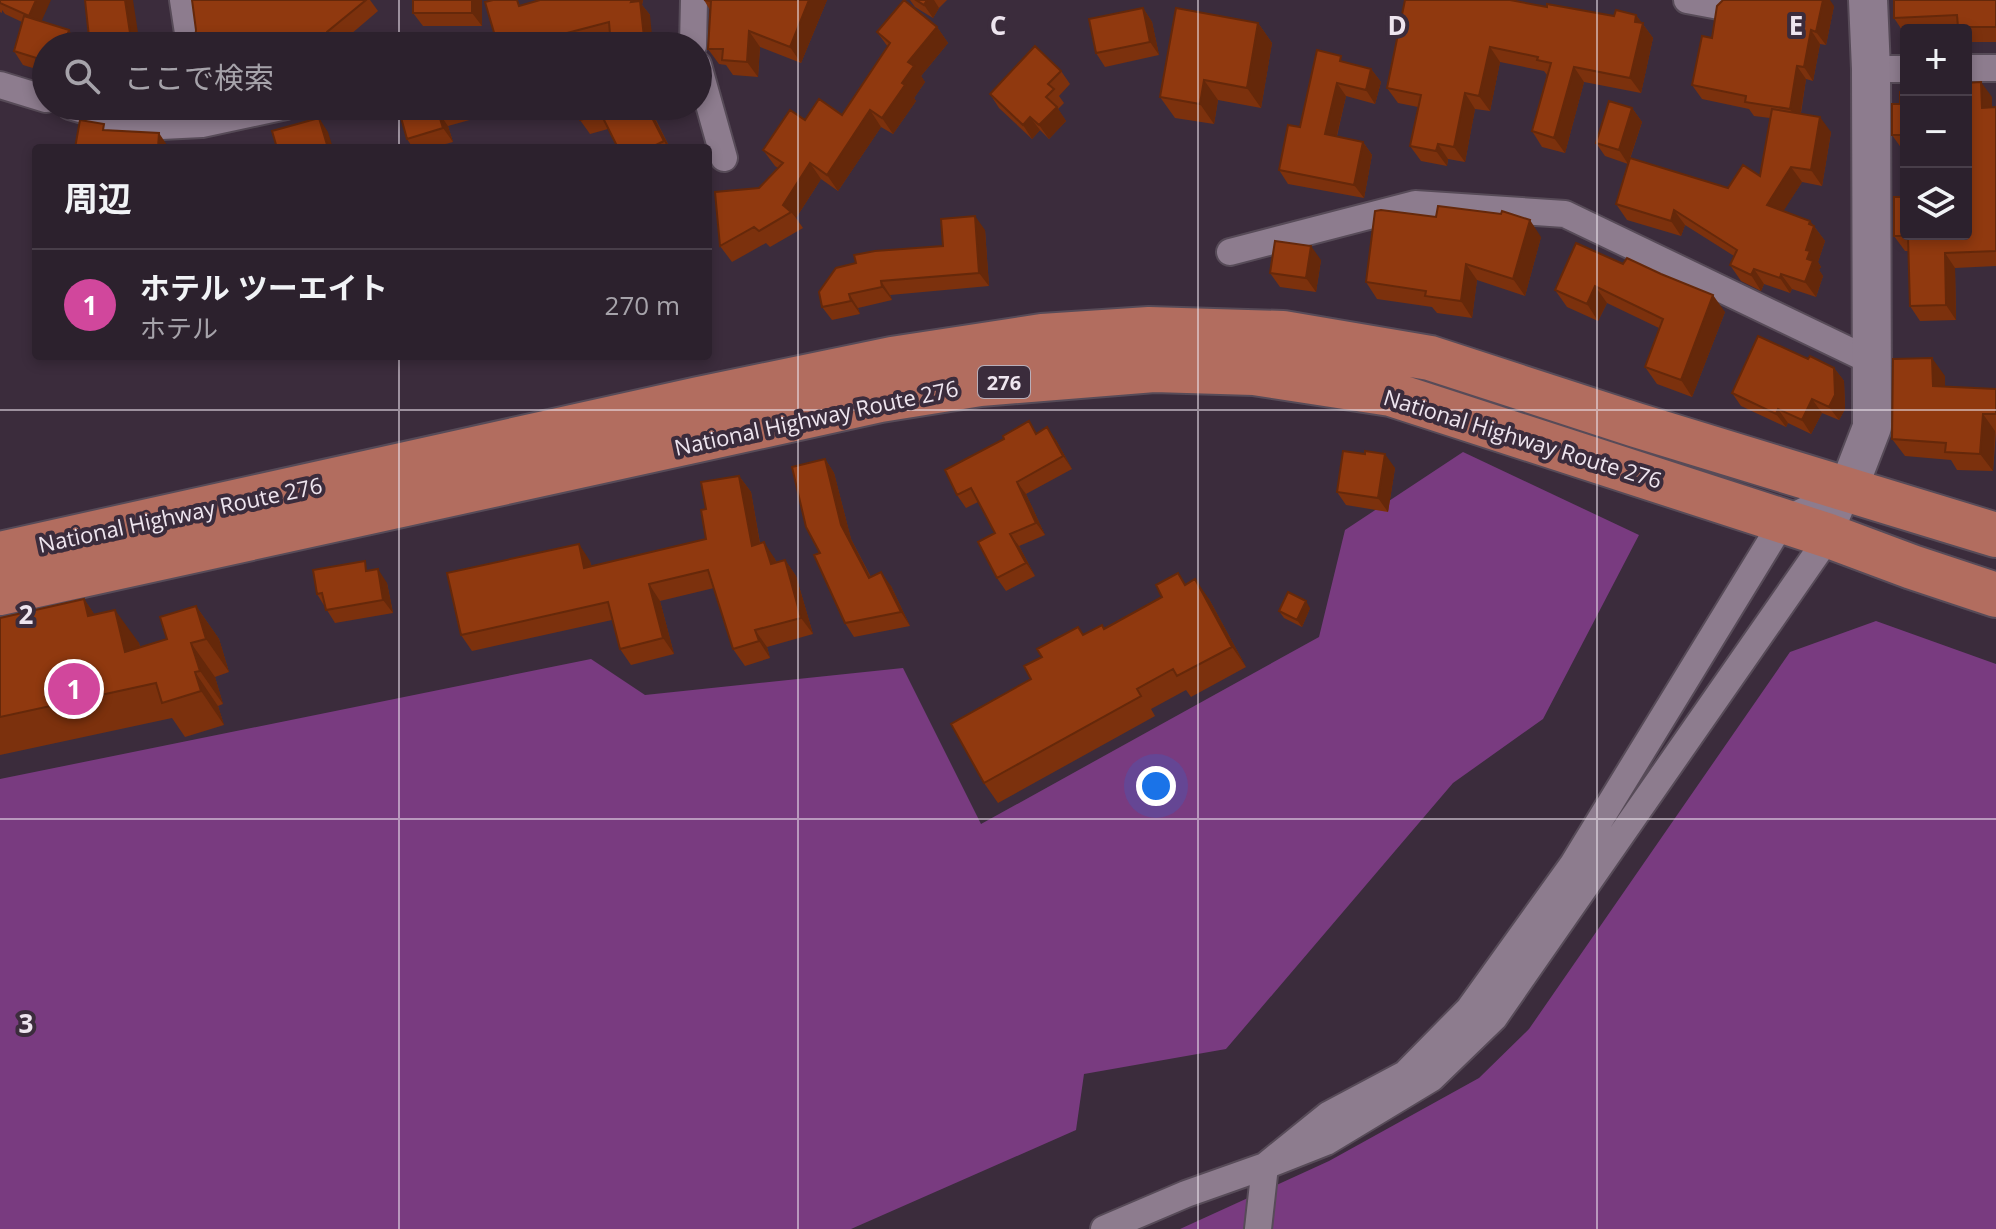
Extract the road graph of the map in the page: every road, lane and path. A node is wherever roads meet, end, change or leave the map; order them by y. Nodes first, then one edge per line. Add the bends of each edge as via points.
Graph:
1 (183, 0) edge
2 (694, 0) edge
3 (1687, 0) edge
4 (1720, 0) edge
5 (1868, 0) edge
6 (188, 32) edge
7 (693, 32) edge
8 (1972, 68) edge
9 (1996, 68) edge
10 (1888, 69) edge
11 (0, 85) edge
12 (32, 95) edge
13 (712, 115) edge
14 (117, 120) edge
15 (176, 120) edge
16 (724, 158) dead end
17 (1230, 252) dead end
18 (1873, 362) junction
19 (1848, 489) junction
20 (1783, 521) junction
21 (1996, 535) edge
22 (1829, 536) junction
23 (6, 565) edge
24 (1996, 595) edge
25 (1265, 1166) junction
26 (1104, 1229) edge
27 (1258, 1229) edge

1 - 6 street
2 - 7 street
3 - 4 street via 1719,6
5 - 10 street
8 - 9 street
10 - 18 street
11 - 12 street
13 - 16 street
14 - 15 street via 141,127
17 - 18 street via 1415,204 1565,214
18 - 19 street via 1872,427
19 - 20 street
19 - 21 highway, National Highway Route 276 / 276
19 - 22 street
19 - 23 highway, National Highway Route 276 / 276 via 1430,358 1283,333 1149,329 1042,336 892,359 699,399
20 - 22 highway, National Highway Route 276 / 276
20 - 23 highway, National Highway Route 276 / 276 via 1391,394 1254,373 1154,370 980,384 880,400 197,551
20 - 25 street via 1573,864 1469,1009 1405,1074 1328,1115
22 - 24 highway, National Highway Route 276 / 276
22 - 25 street via 1494,1018 1432,1078 1326,1142
25 - 26 street
25 - 27 street

